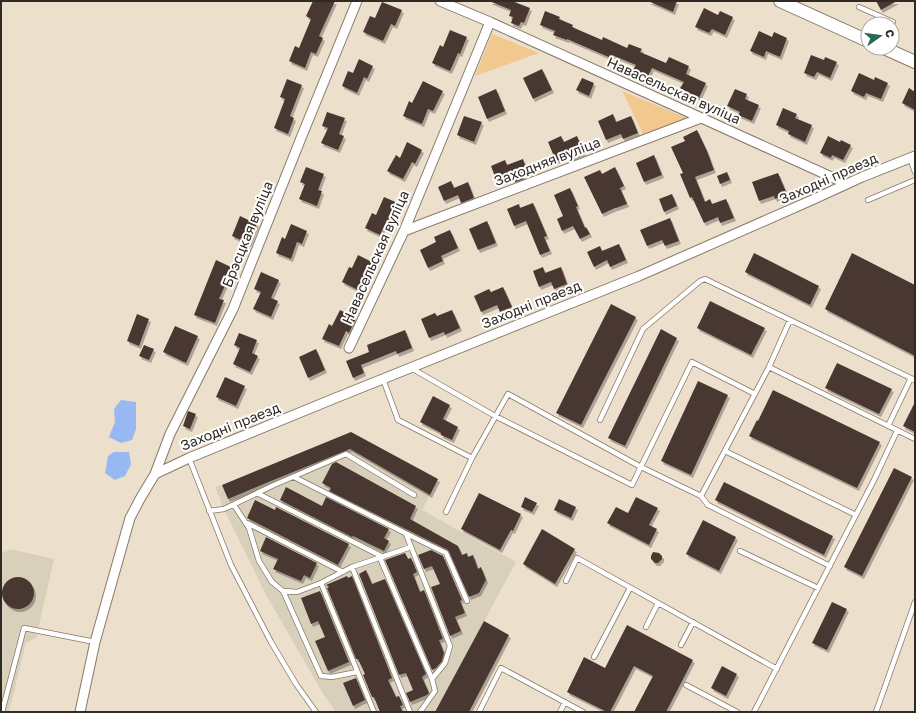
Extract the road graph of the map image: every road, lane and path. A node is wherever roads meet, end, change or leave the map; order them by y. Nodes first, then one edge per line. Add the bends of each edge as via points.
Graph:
1 (357, 1) edge
2 (440, 1) edge
3 (780, 1) edge
4 (859, 7) dead end
5 (879, 16) edge
6 (490, 22) junction
7 (860, 37) edge
8 (900, 55) edge
9 (915, 62) edge
10 (701, 118) junction
11 (912, 157) edge
12 (915, 172) edge
13 (915, 180) edge
14 (847, 184) junction
15 (868, 200) dead end
16 (404, 231) junction
17 (790, 320) junction
18 (349, 348) dead end
19 (411, 368) junction
20 (769, 368) junction
21 (383, 379) junction
22 (913, 379) edge
23 (755, 394) junction
24 (495, 416) junction
25 (600, 420) dead end
26 (888, 426) junction
27 (897, 431) junction
28 (915, 439) edge
29 (725, 451) junction
30 (188, 458) junction
31 (472, 458) junction
32 (641, 467) junction
33 (155, 474) junction
34 (294, 477) junction
35 (257, 493) junction
36 (414, 495) dead end
37 (701, 496) junction
38 (234, 504) junction
39 (209, 511) junction
40 (446, 512) dead end
41 (856, 515) junction
42 (245, 522) junction
43 (406, 534) junction
44 (411, 547) junction
45 (740, 550) dead end
46 (382, 557) junction
47 (830, 566) junction
48 (352, 567) junction
49 (343, 572) junction
50 (566, 581) dead end
51 (321, 583) junction
52 (630, 588) junction
53 (818, 588) junction
54 (283, 591) junction
55 (467, 601) dead end
56 (915, 602) edge
57 (658, 603) junction
58 (693, 622) junction
59 (646, 627) dead end
60 (95, 642) junction
61 (681, 645) dead end
62 (594, 657) dead end
63 (777, 669) junction
64 (358, 672) junction
65 (432, 679) junction
66 (686, 685) dead end
67 (565, 702) junction
68 (2, 712) edge
69 (80, 712) edge
70 (316, 712) edge
71 (374, 712) edge
72 (410, 712) edge
73 (420, 712) edge
74 (479, 712) edge
75 (560, 712) edge
76 (583, 712) edge
77 (737, 712) edge
78 (754, 712) edge
79 (876, 712) edge

1 - 33 street, Брэсцкая вуліца via 233,308 174,427
2 - 6 street, Навасельская вуліца
3 - 7 main road
4 - 5 lane
6 - 10 street, Навасельская вуліца
6 - 16 street, Навасельская вуліца
8 - 9 main road
10 - 14 street, Навасельская вуліца
10 - 16 street, Заходняя вуліца
11 - 12 lane
11 - 14 street, Заходні праезд
13 - 15 lane
14 - 19 street, Заходні праезд via 639,276
16 - 18 street, Навасельская вуліца
17 - 20 lane
17 - 22 lane
17 - 25 lane via 705,279 700,281 644,329
19 - 21 street, Заходні праезд
19 - 24 lane
20 - 23 lane
20 - 26 lane
21 - 30 street, Заходні праезд
21 - 31 lane via 398,420
22 - 26 lane
23 - 29 lane
23 - 32 lane via 692,362
24 - 31 lane
24 - 32 lane via 632,485
24 - 32 lane via 508,394
26 - 27 lane
27 - 28 lane
27 - 41 lane
29 - 37 lane
29 - 41 lane
30 - 33 street, Заходні праезд
30 - 39 lane
31 - 40 lane
32 - 37 lane
33 - 60 street, Брэсцкая вуліца via 130,518
34 - 35 lane
34 - 36 lane via 346,454
34 - 43 lane
35 - 38 lane
35 - 46 lane
37 - 47 lane via 708,505
38 - 39 lane via 224,509
38 - 42 lane
39 - 70 lane via 230,565 271,642
41 - 47 lane
42 - 49 lane
42 - 54 lane via 259,560 272,582
43 - 44 lane
43 - 55 lane via 446,553
44 - 46 lane
44 - 65 lane via 450,646 445,663
45 - 53 lane
46 - 48 lane
46 - 65 lane
47 - 53 lane
48 - 49 lane
48 - 72 lane
49 - 51 lane
50 - 52 lane via 577,558
51 - 54 lane via 297,592
51 - 64 lane
52 - 57 lane
52 - 62 lane
53 - 63 lane
54 - 64 lane via 321,676 332,678
56 - 79 lane
57 - 58 lane
57 - 59 lane
58 - 61 lane
58 - 63 lane
60 - 68 lane via 24,628
60 - 69 street, Брэсцкая вуліца
63 - 78 lane
64 - 71 lane
65 - 73 lane via 435,691
66 - 77 lane
67 - 74 lane via 501,668
67 - 75 lane
67 - 76 lane

